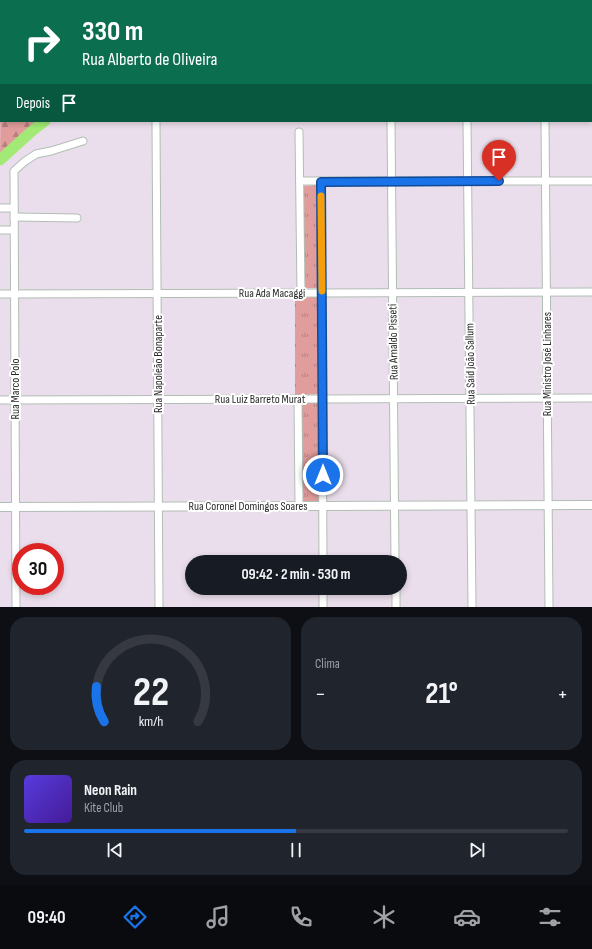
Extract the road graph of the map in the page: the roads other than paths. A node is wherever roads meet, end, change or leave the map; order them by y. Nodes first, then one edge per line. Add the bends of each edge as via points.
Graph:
1 (156, 122) edge
2 (391, 122) edge
3 (467, 122) edge
4 (545, 122) edge
5 (299, 132) dead end
6 (83, 141) dead end
7 (392, 181) junction
8 (468, 181) junction
9 (546, 181) junction
10 (592, 181) edge
11 (300, 182) junction
12 (321, 182) junction
13 (0, 208) edge
14 (14, 208) junction
15 (14, 217) junction
16 (77, 218) dead end
17 (0, 230) edge
18 (14, 230) junction
19 (393, 292) junction
20 (469, 292) junction
21 (546, 292) junction
22 (592, 292) edge
23 (301, 293) junction
24 (322, 293) junction
25 (0, 294) edge
26 (15, 294) junction
27 (157, 294) junction
28 (470, 398) junction
29 (547, 398) junction
30 (592, 398) edge
31 (158, 399) junction
32 (298, 399) junction
33 (322, 399) junction
34 (394, 399) junction
35 (0, 400) edge
36 (15, 400) junction
37 (548, 505) junction
38 (592, 505) edge
39 (299, 506) junction
40 (323, 506) junction
41 (395, 506) junction
42 (471, 506) junction
43 (0, 507) edge
44 (16, 507) junction
45 (158, 507) junction
46 (323, 555) edge
47 (395, 555) edge
48 (323, 595) edge
49 (396, 595) edge
50 (16, 607) edge
51 (159, 607) edge
52 (324, 607) edge
53 (396, 607) edge
54 (472, 607) edge
55 (549, 607) edge

1 - 27 street, Rua Napoleão Bonaparte
2 - 7 street, Rua Arnaldo Pisseti
3 - 8 street, Rua Said João Sallum
4 - 9 street, Rua Ministro José Linhares
5 - 11 street
6 - 14 street, Rua Marco Polo via 36,154 14,171
7 - 8 street
7 - 12 street
7 - 19 street, Rua Arnaldo Pisseti
8 - 9 street
8 - 20 street, Rua Said João Sallum
9 - 10 street
9 - 21 street, Rua Ministro José Linhares
11 - 12 street
11 - 23 street
12 - 24 street
13 - 14 street
14 - 15 street, Rua Marco Polo
15 - 16 street
15 - 18 street, Rua Marco Polo
17 - 18 street
18 - 26 street, Rua Marco Polo
19 - 20 street, Rua Ada Macaggi
19 - 24 street, Rua Ada Macaggi
19 - 34 street, Rua Arnaldo Pisseti
20 - 21 street, Rua Ada Macaggi
20 - 28 street, Rua Said João Sallum
21 - 22 street, Rua Ada Macaggi
21 - 29 street, Rua Ministro José Linhares
23 - 24 street, Rua Ada Macaggi
23 - 27 street, Rua Ada Macaggi
24 - 33 street
25 - 26 street, Rua Ada Macaggi
26 - 27 street, Rua Ada Macaggi
26 - 36 street, Rua Marco Polo
27 - 31 street, Rua Napoleão Bonaparte
28 - 29 street, Rua Luiz Barreto Murat
28 - 34 street, Rua Luiz Barreto Murat
28 - 42 street, Rua Said João Sallum
29 - 30 street, Rua Luiz Barreto Murat
29 - 37 street, Rua Ministro José Linhares
31 - 32 street, Rua Luiz Barreto Murat
31 - 36 street, Rua Luiz Barreto Murat
31 - 45 street, Rua Napoleão Bonaparte
32 - 33 street, Rua Luiz Barreto Murat
32 - 39 street
33 - 34 street, Rua Luiz Barreto Murat
33 - 40 street
34 - 41 street, Rua Arnaldo Pisseti
35 - 36 street, Rua Luiz Barreto Murat
36 - 44 street, Rua Marco Polo
37 - 38 street, Rua Coronel Domingos Soares
37 - 42 street, Rua Coronel Domingos Soares
37 - 55 street, Rua Ministro José Linhares
39 - 40 street, Rua Coronel Domingos Soares
39 - 45 street, Rua Coronel Domingos Soares
40 - 41 street, Rua Coronel Domingos Soares
40 - 46 street
41 - 42 street, Rua Coronel Domingos Soares
41 - 47 street, Rua Arnaldo Pisseti
42 - 54 street, Rua Said João Sallum
43 - 44 street, Rua Coronel Domingos Soares
44 - 45 street, Rua Coronel Domingos Soares
44 - 50 street, Rua Marco Polo
45 - 51 street, Rua Napoleão Bonaparte
48 - 52 street
49 - 53 street

